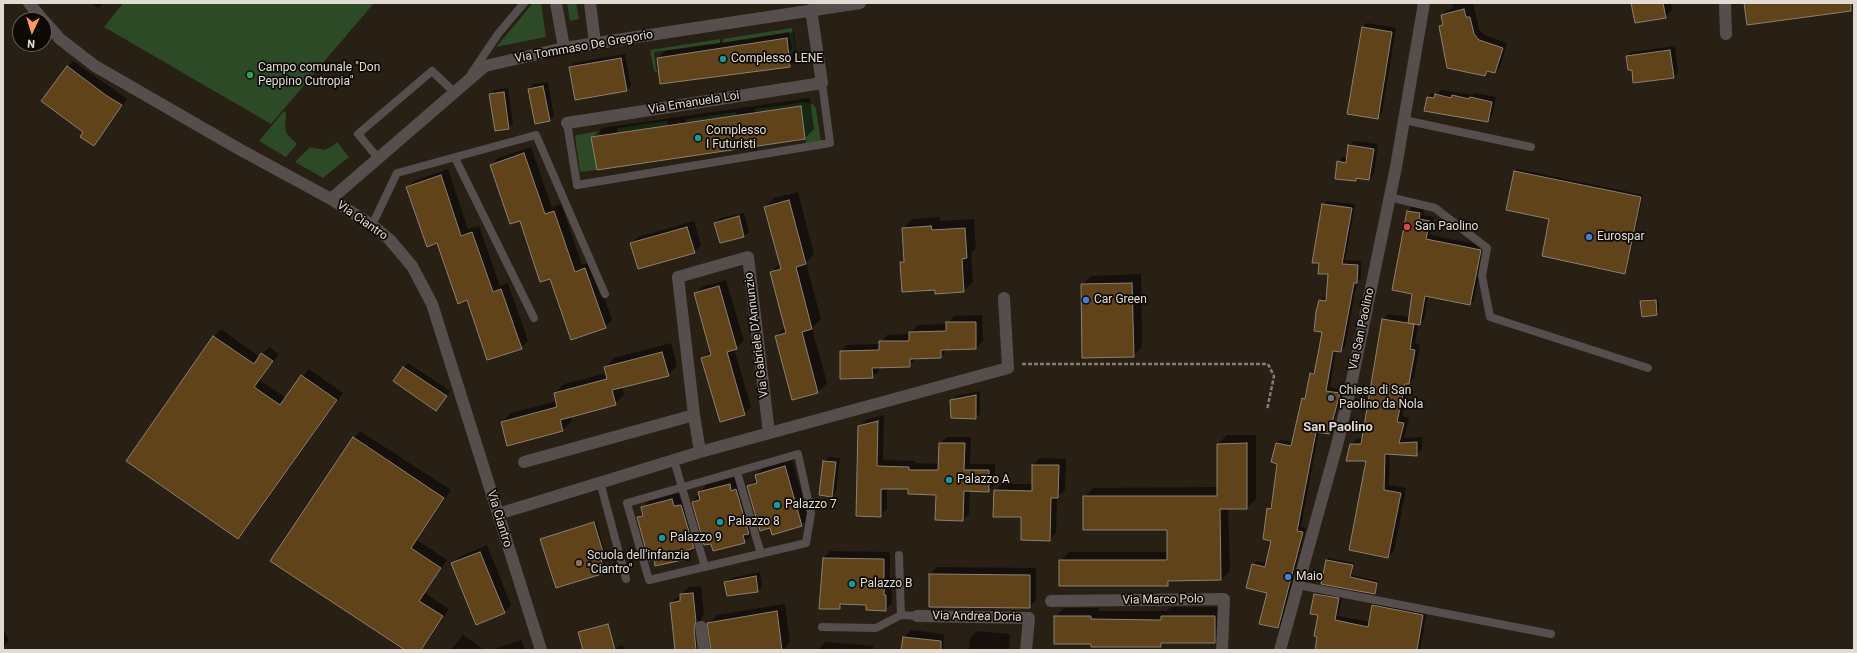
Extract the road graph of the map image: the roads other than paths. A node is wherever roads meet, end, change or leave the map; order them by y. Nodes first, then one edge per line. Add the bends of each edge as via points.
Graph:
1 (524, 3) edge
2 (556, 3) edge
3 (590, 3) edge
4 (860, 3) edge
5 (1424, 3) edge
6 (1725, 3) edge
7 (30, 4) edge
8 (811, 10) junction
9 (37, 12) edge
10 (52, 30) edge
11 (1726, 34) dead end
12 (595, 43) junction
13 (564, 48) junction
14 (465, 82) junction
15 (822, 83) junction
16 (454, 92) junction
17 (1404, 120) junction
18 (566, 123) joint
19 (1531, 147) dead end
20 (378, 158) junction
21 (455, 158) junction
22 (1390, 198) junction
23 (331, 199) junction
24 (372, 225) junction
25 (605, 294) dead end
26 (1004, 298) dead end
27 (534, 318) dead end
28 (1648, 368) dead end
29 (694, 415) junction
30 (769, 433) junction
31 (700, 452) junction
32 (674, 460) junction
33 (524, 462) dead end
34 (736, 472) junction
35 (600, 482) junction
36 (682, 487) junction
37 (498, 514) junction
38 (761, 554) junction
39 (899, 555) dead end
40 (705, 567) junction
41 (626, 579) dead end
42 (1298, 585) junction
43 (1051, 601) dead end
44 (901, 615) junction
45 (917, 616) joint
46 (700, 627) dead end
47 (822, 627) dead end
48 (1551, 634) dead end
49 (541, 650) edge
50 (704, 650) edge
51 (1026, 650) edge
52 (1222, 650) edge
53 (1280, 650) edge

1 - 14 lane via 498,34
2 - 13 street
3 - 12 street
4 - 8 street, Via Tommaso De Gregorio
5 - 17 street, Via San Paolino
6 - 11 street
7 - 9 street, Via Ciantro
8 - 12 street, Via Tommaso De Gregorio
8 - 15 street
10 - 23 street, Via Ciantro via 95,66
12 - 13 street, Via Tommaso De Gregorio
13 - 14 street, Via Tommaso De Gregorio via 485,66
14 - 16 street, Via Tommaso De Gregorio
15 - 18 street, Via Emanuela Loi
15 - 18 lane via 830,143 577,185
16 - 20 street, Via Tommaso De Gregorio
16 - 20 lane via 432,71 358,134
17 - 19 lane
17 - 22 street, Via San Paolino
20 - 23 street, Via Tommaso De Gregorio
21 - 24 lane via 397,173
21 - 25 lane via 536,135
21 - 27 lane
22 - 28 lane via 1435,208 1487,248 1482,276 1490,317
22 - 42 street, Via San Paolino via 1348,397
23 - 24 street, Via Ciantro
24 - 37 street, Via Ciantro via 390,240 412,266 432,304
26 - 30 street via 1008,368
29 - 30 street, Via Gabriele D'Annunzio via 678,277 748,257
29 - 31 street, Via Gabriele D'Annunzio
29 - 33 street
30 - 31 street
31 - 32 street
32 - 35 street
32 - 36 lane
34 - 36 lane
34 - 38 lane
34 - 38 lane via 798,454 811,513 806,543
35 - 37 street
35 - 41 lane
36 - 40 lane
36 - 40 lane via 627,503 649,580
37 - 49 street, Via Ciantro
38 - 40 lane
39 - 44 lane
42 - 48 lane
42 - 53 street, Via San Paolino
43 - 52 street, Via Marco Polo via 1224,599
44 - 45 lane
44 - 47 lane via 876,628
45 - 51 street, Via Andrea Doria via 1029,618
46 - 50 street

